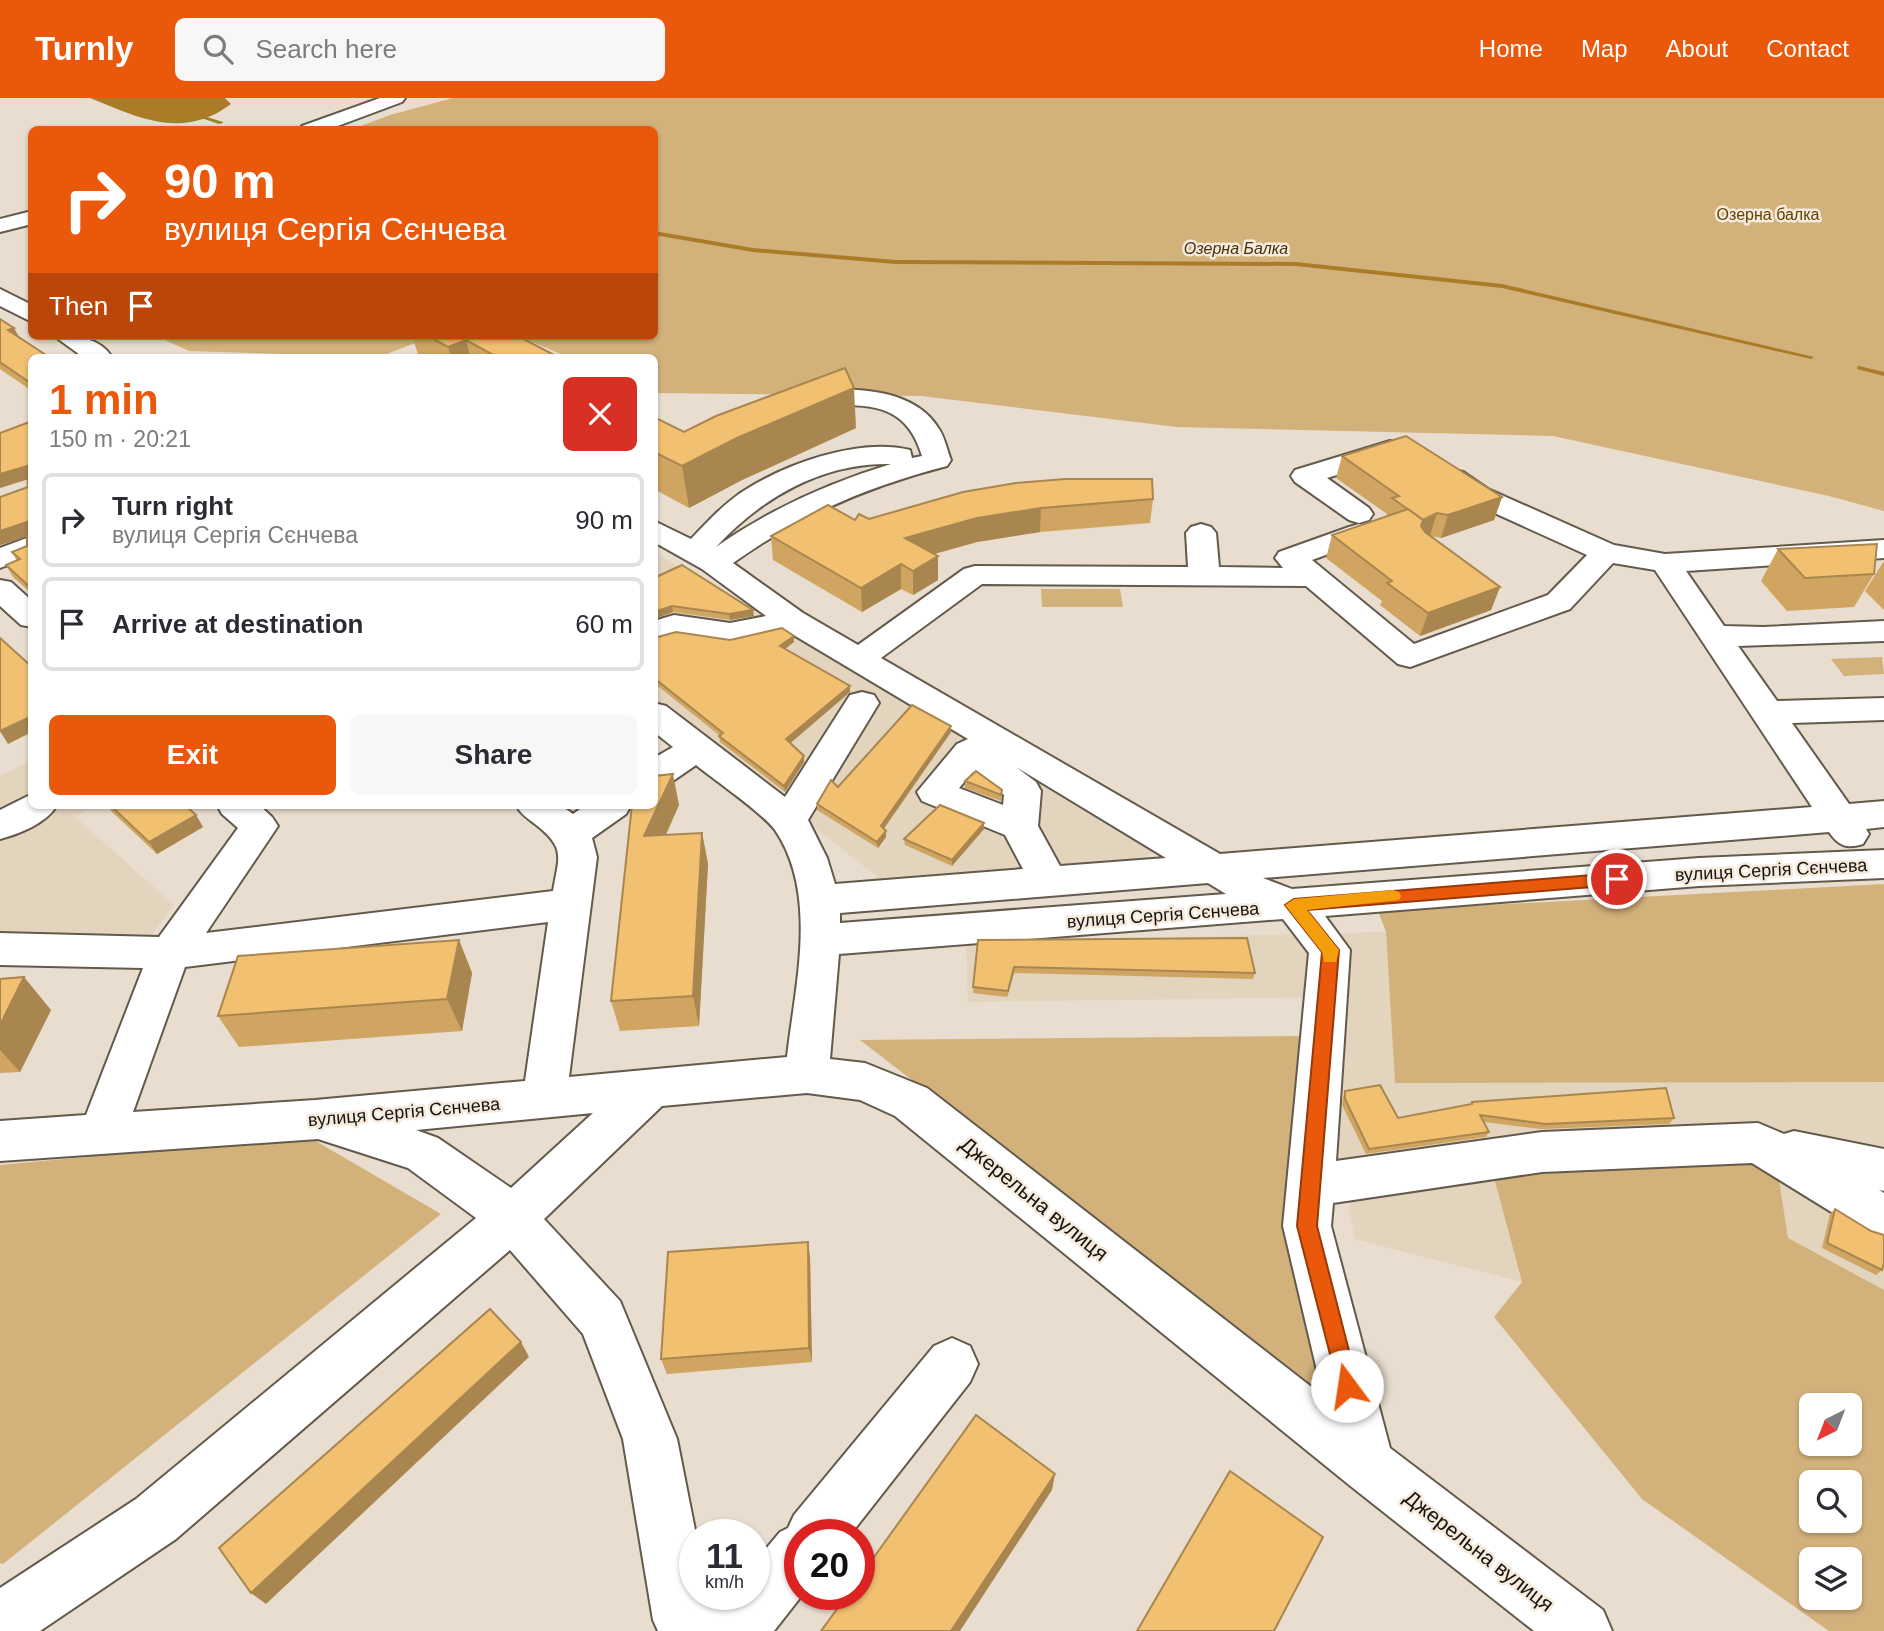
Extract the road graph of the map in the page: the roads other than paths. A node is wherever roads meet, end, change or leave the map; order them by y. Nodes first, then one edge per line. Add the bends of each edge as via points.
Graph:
1 (396, 98) edge
2 (320, 126) edge
3 (28, 218) edge
4 (0, 226) edge
5 (0, 296) edge
6 (28, 313) edge
7 (72, 340) edge
8 (95, 354) edge
9 (780, 400) edge
10 (658, 532) edge
11 (1201, 533) dead end
12 (28, 547) edge
13 (1884, 549) edge
14 (1606, 553) junction
15 (704, 558) junction
16 (0, 559) edge
17 (1665, 563) junction
18 (1204, 576) junction
19 (1314, 577) junction
20 (0, 589) edge
21 (1494, 593) dead end
22 (28, 614) edge
23 (1524, 615) junction
24 (28, 620) edge
25 (792, 620) junction
26 (658, 631) edge
27 (1884, 631) edge
28 (0, 633) edge
29 (1713, 635) junction
30 (1763, 637) junction
31 (859, 659) junction
32 (1735, 667) junction
33 (862, 703) dead end
34 (1884, 709) edge
35 (1767, 713) junction
36 (658, 717) edge
37 (983, 746) junction
38 (698, 747) junction
39 (658, 773) edge
40 (32, 809) edge
41 (239, 809) edge
42 (539, 809) edge
43 (607, 809) edge
44 (1884, 814) edge
45 (1838, 817) junction
46 (789, 820) junction
47 (0, 826) edge
48 (1019, 826) junction
49 (572, 833) junction
50 (1878, 865) edge
51 (1214, 868) junction
52 (1048, 880) junction
53 (572, 904) junction
54 (1294, 905) junction
55 (820, 920) junction
56 (0, 949) edge
57 (170, 953) junction
58 (807, 1074) junction
59 (649, 1090) junction
60 (547, 1099) junction
61 (315, 1120) junction
62 (104, 1134) junction
63 (0, 1141) edge
64 (1758, 1143) junction
65 (1884, 1170) edge
66 (1313, 1185) junction
67 (513, 1217) junction
68 (1884, 1218) edge
69 (952, 1364) dead end
70 (1367, 1465) junction
71 (827, 1519) edge
72 (784, 1572) edge
73 (0, 1621) edge
74 (699, 1631) edge
75 (736, 1631) edge
76 (1582, 1631) edge

1 - 2 street
3 - 4 street
5 - 6 street
7 - 8 street
9 - 15 street via 880,401 906,408 926,429 937,460 881,454 852,457 774,486 734,512
10 - 15 street
11 - 18 street
12 - 16 street
13 - 17 street
14 - 17 street
14 - 19 street via 1478,495 1404,445 1305,476 1359,524 1290,558
14 - 23 street via 1559,602
15 - 25 street
17 - 29 street
18 - 19 street
18 - 31 street via 975,575
19 - 23 street via 1410,657
20 - 22 street
21 - 23 street
24 - 28 street
25 - 26 street via 730,634 674,625
25 - 31 street
27 - 30 street
29 - 30 street
29 - 32 street
30 - 32 street
31 - 37 street
32 - 35 street
33 - 46 street
34 - 35 street
35 - 45 street
36 - 38 street
37 - 48 street via 1023,791
37 - 48 street via 936,792
37 - 51 street
38 - 39 street
38 - 46 street
40 - 47 street
41 - 57 street via 259,827
42 - 49 street
43 - 49 street
44 - 45 street
45 - 50 street
45 - 51 street
46 - 55 street via 808,858
48 - 52 street
49 - 53 street via 578,857
50 - 54 street, вулиця Сергія Сєнчева via 1699,872
51 - 52 street
51 - 54 street via 1248,888
52 - 55 street
53 - 57 street
53 - 60 street via 547,1066
54 - 55 street, вулиця Сергія Сєнчева
54 - 66 street via 1330,950
55 - 58 street
56 - 57 street
57 - 62 street
58 - 59 street, вулиця Сергія Сєнчева
58 - 70 street, Джерельна вулиця via 865,1082 911,1102
59 - 60 street, вулиця Сергія Сєнчева
59 - 67 street
60 - 61 street, вулиця Сергія Сєнчева
61 - 62 street, вулиця Сергія Сєнчева
61 - 67 street via 422,1152
62 - 63 street, вулиця Сергія Сєнчева
64 - 65 street
64 - 66 street via 1542,1152
64 - 68 street
66 - 70 street via 1307,1226
67 - 73 street via 156,1518
67 - 74 street via 602,1318 650,1439 683,1619
69 - 71 street
70 - 76 street, Джерельна вулиця
72 - 75 street

